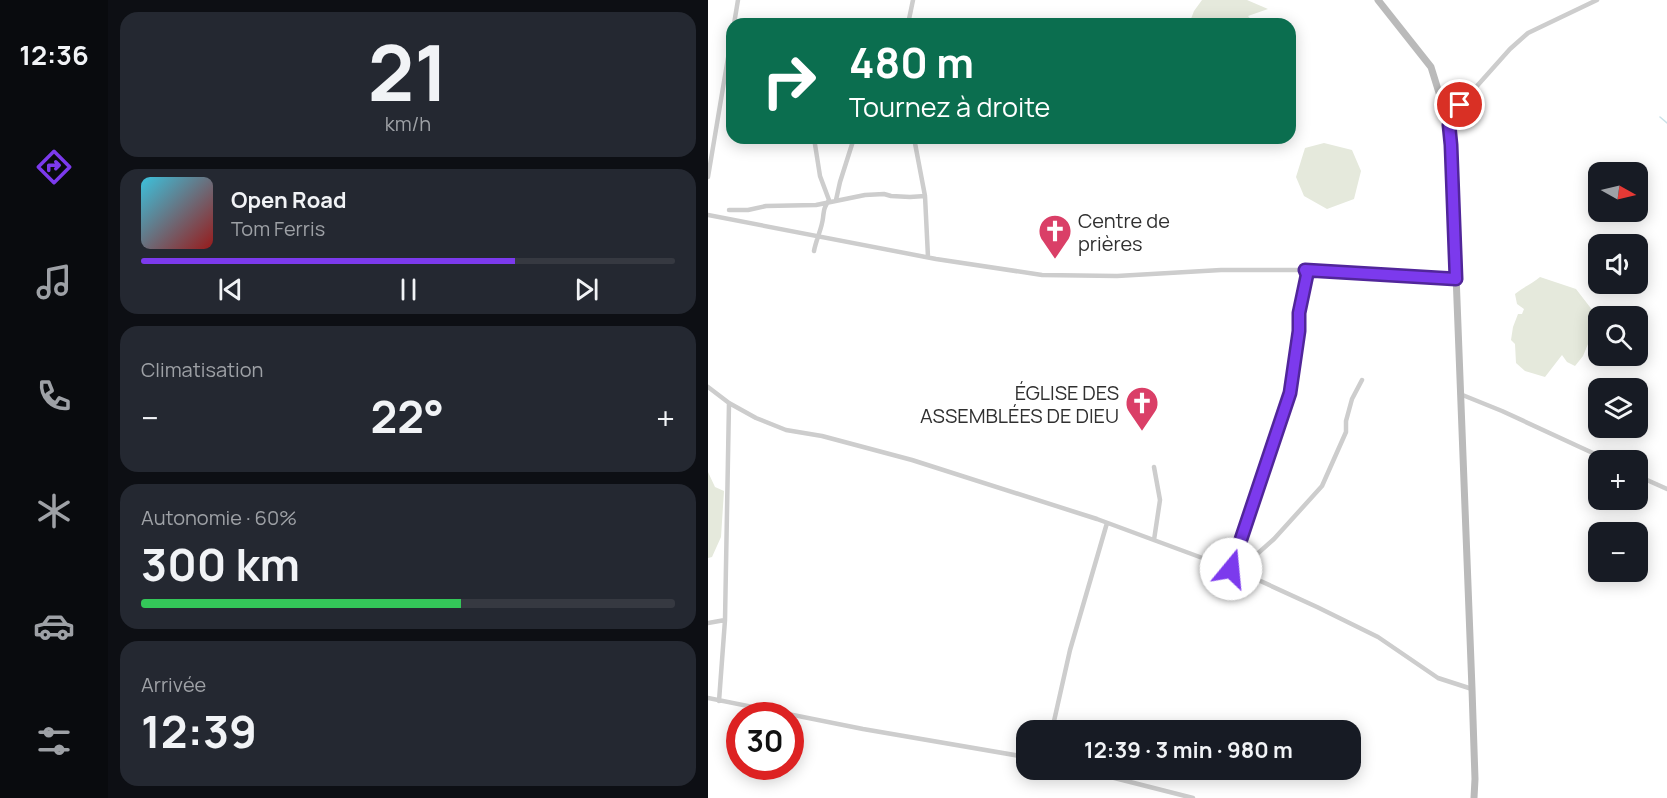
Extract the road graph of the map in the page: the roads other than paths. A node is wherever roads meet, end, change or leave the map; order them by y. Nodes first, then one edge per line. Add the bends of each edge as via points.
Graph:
1 (738, 0) edge
2 (913, 0) edge
3 (1378, 0) edge
4 (1598, 0) edge
5 (735, 18) edge
6 (909, 18) edge
7 (726, 70) edge
8 (1449, 125) junction
9 (815, 144) edge
10 (852, 144) edge
11 (915, 144) edge
12 (708, 177) edge
13 (925, 196) junction
14 (836, 200) junction
15 (828, 203) junction
16 (729, 210) dead end
17 (708, 215) edge
18 (818, 235) junction
19 (814, 251) dead end
20 (928, 257) junction
21 (1305, 270) junction
22 (1456, 279) junction
23 (1362, 380) dead end
24 (708, 387) edge
25 (1460, 394) junction
26 (729, 403) junction
27 (1588, 451) edge
28 (1154, 467) dead end
29 (1648, 480) edge
30 (1667, 489) edge
31 (1107, 523) junction
32 (1155, 540) junction
33 (1231, 569) junction
34 (1243, 573) junction
35 (725, 620) junction
36 (708, 623) edge
37 (1472, 689) junction
38 (708, 698) edge
39 (719, 701) junction
40 (1054, 720) edge
41 (1016, 755) edge
42 (1122, 780) edge
43 (1193, 798) edge
44 (1474, 798) edge

1 - 5 street
2 - 6 street
3 - 8 main road via 1431,67
4 - 8 street via 1528,33 1460,105
7 - 12 street
8 - 22 main road
9 - 15 street
10 - 14 street
11 - 13 street
13 - 14 street via 884,194
13 - 20 street
14 - 15 street
15 - 16 street
15 - 18 street
17 - 18 street
18 - 19 street
18 - 20 street
20 - 21 street via 1042,274 1118,276
21 - 22 street
21 - 33 street via 1290,393
22 - 25 main road
23 - 34 street via 1352,399 1346,432 1322,486
24 - 26 street
25 - 27 street
25 - 37 main road
26 - 31 street via 786,430 912,460
26 - 35 street
28 - 32 street via 1160,500
29 - 30 street
31 - 32 street
31 - 40 street
32 - 33 street
33 - 34 street
34 - 37 street via 1378,637 1438,678
35 - 36 street
35 - 39 street
37 - 44 main road
38 - 39 street
39 - 41 street
42 - 43 street

